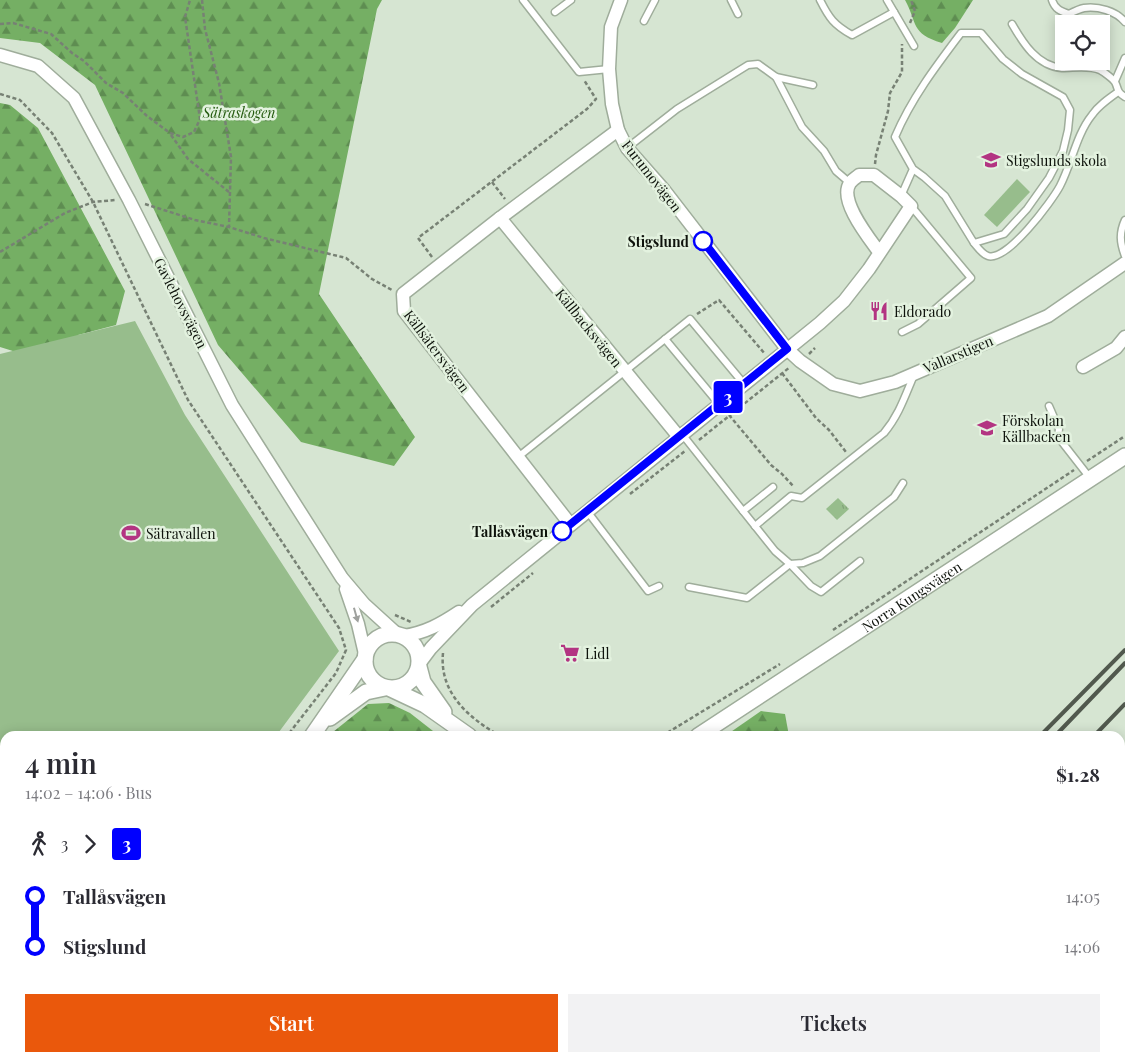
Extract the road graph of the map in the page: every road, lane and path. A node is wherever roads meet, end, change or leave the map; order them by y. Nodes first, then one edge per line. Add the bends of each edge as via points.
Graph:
1 (190, 0) edge
2 (202, 0) edge
3 (523, 0) edge
4 (571, 0) edge
5 (621, 0) edge
6 (655, 0) edge
7 (731, 0) edge
8 (820, 0) edge
9 (887, 0) edge
10 (911, 0) edge
11 (1052, 0) edge
12 (555, 12) dead end
13 (894, 12) junction
14 (738, 14) dead end
15 (644, 21) dead end
16 (1125, 22) edge
17 (0, 24) edge
18 (1012, 24) dead end
19 (905, 31) junction
20 (914, 46) dead end
21 (0, 54) edge
22 (1125, 58) edge
23 (609, 69) junction
24 (579, 72) junction
25 (776, 77) junction
26 (1115, 81) junction
27 (813, 85) dead end
28 (1118, 92) junction
29 (0, 94) edge
30 (1125, 98) edge
31 (618, 130) junction
32 (170, 133) junction
33 (627, 148) junction
34 (913, 169) junction
35 (874, 175) junction
36 (492, 182) junction
37 (850, 183) junction
38 (230, 192) junction
39 (901, 196) junction
40 (129, 200) junction
41 (93, 202) junction
42 (911, 206) junction
43 (513, 209) junction
44 (500, 218) junction
45 (1125, 220) edge
46 (230, 226) junction
47 (974, 243) junction
48 (0, 252) edge
49 (879, 252) junction
50 (1125, 256) edge
51 (1125, 263) edge
52 (438, 266) junction
53 (403, 294) junction
54 (902, 332) dead end
55 (1125, 337) edge
56 (665, 339) junction
57 (787, 349) junction
58 (1084, 367) dead end
59 (624, 372) junction
60 (914, 373) junction
61 (744, 384) junction
62 (719, 404) junction
63 (1049, 406) dead end
64 (730, 416) dead end
65 (681, 435) junction
66 (1125, 436) edge
67 (1125, 456) edge
68 (518, 457) junction
69 (1081, 465) junction
70 (1091, 479) junction
71 (903, 484) dead end
72 (773, 487) dead end
73 (802, 498) junction
74 (586, 511) junction
75 (743, 512) junction
76 (570, 524) junction
77 (755, 526) junction
78 (860, 561) dead end
79 (790, 564) junction
80 (538, 569) dead end
81 (342, 578) junction
82 (659, 586) dead end
83 (689, 587) dead end
84 (472, 605) junction
85 (487, 610) dead end
86 (828, 633) dead end
87 (400, 635) junction
88 (365, 656) junction
89 (787, 660) dead end
90 (419, 666) junction
91 (388, 688) junction
92 (455, 725) junction
93 (291, 731) edge
94 (316, 731) edge
95 (463, 731) edge
96 (670, 731) edge
97 (705, 731) edge

1 - 32 path via 185,17 200,119 194,132 183,137
2 - 38 path via 231,157
3 - 24 lane
4 - 12 lane
5 - 23 street, Furumovägen via 611,27
6 - 15 lane
7 - 14 lane
8 - 13 lane via 828,18 852,35
9 - 13 lane
10 - 19 path via 915,11
11 - 16 lane via 1060,11 1069,14 1084,8 1108,10
13 - 19 lane
17 - 32 path via 14,23 51,34
18 - 26 lane via 1038,59 1060,68 1075,66 1100,70
19 - 20 lane
19 - 35 path via 902,72 890,93
21 - 40 street, Gavlehovsvägen via 38,66 74,98
22 - 26 lane
23 - 24 lane
23 - 31 street, Furumovägen
24 - 36 path via 596,99
25 - 27 lane
25 - 33 lane via 758,64 748,65 677,109
25 - 37 lane via 802,127 824,151 836,171
26 - 28 lane
28 - 30 lane
28 - 47 lane via 1091,115 1060,187 1013,245 988,256
29 - 41 path via 20,100 52,133
31 - 33 street, Furumovägen
31 - 43 street, Källsätersvägen
32 - 38 path via 188,158
33 - 57 street, Furumovägen via 664,190
34 - 39 lane
34 - 47 lane via 945,196
34 - 47 lane via 895,137 918,93 961,33 981,33 1003,59 1022,74 1063,97 1070,110 1068,130 1063,151 1049,178 1004,234
35 - 37 street via 859,175
35 - 39 street
36 - 43 path
36 - 52 path via 418,238
37 - 49 street via 848,194 852,212
38 - 46 path
39 - 42 street
40 - 41 path
40 - 46 path via 195,220
40 - 81 street, Gavlehovsvägen via 232,405
41 - 48 path via 65,213
41 - 93 path via 188,400 339,628 346,650 336,673
42 - 49 street
42 - 54 lane via 971,278 918,324
43 - 44 street, Källsätersvägen
44 - 52 street, Källsätersvägen
44 - 59 street, Källbacksvägen
45 - 50 lane via 1120,243
46 - 53 path via 264,238 346,258 372,279
49 - 57 street via 844,301
51 - 60 street, Vallarstigen via 1048,316
52 - 53 street, Källsätersvägen
53 - 68 street, Källsätersvägen via 404,311
55 - 58 street via 1116,348
56 - 59 lane
56 - 61 lane via 690,319
56 - 62 lane
57 - 60 street, Vallarstigen via 833,384 860,391 895,382
57 - 61 street
59 - 65 street, Källbacksvägen
59 - 68 lane
60 - 73 lane via 901,407 884,433
61 - 62 street
62 - 65 street
63 - 69 lane via 1059,429 1058,437
64 - 73 path
65 - 74 street
65 - 75 lane
66 - 69 path
67 - 70 street, Norra Kungsvägen
68 - 76 street, Källsätersvägen
69 - 70 lane
69 - 86 path
70 - 97 street, Norra Kungsvägen
71 - 79 lane via 894,498 820,556
72 - 75 lane
73 - 77 lane via 791,496
74 - 76 street
74 - 82 lane via 648,591
75 - 77 lane
76 - 84 street
77 - 79 lane
78 - 79 lane via 821,592
79 - 83 lane via 747,598
80 - 85 path
81 - 87 street, Gavlehovsvägen via 364,604
81 -> 88 street, Gavlehovsvägen via 353,606
84 - 87 street via 432,629
84 - 90 street via 431,648
87 - 88 street via 381,636
87 - 90 street via 416,648
88 - 91 street via 365,666 372,680
88 - 94 street
89 - 96 path
90 - 91 street via 408,683
90 - 92 street via 423,682
91 - 92 street via 425,705
91 - 94 street via 366,692
92 - 95 street

